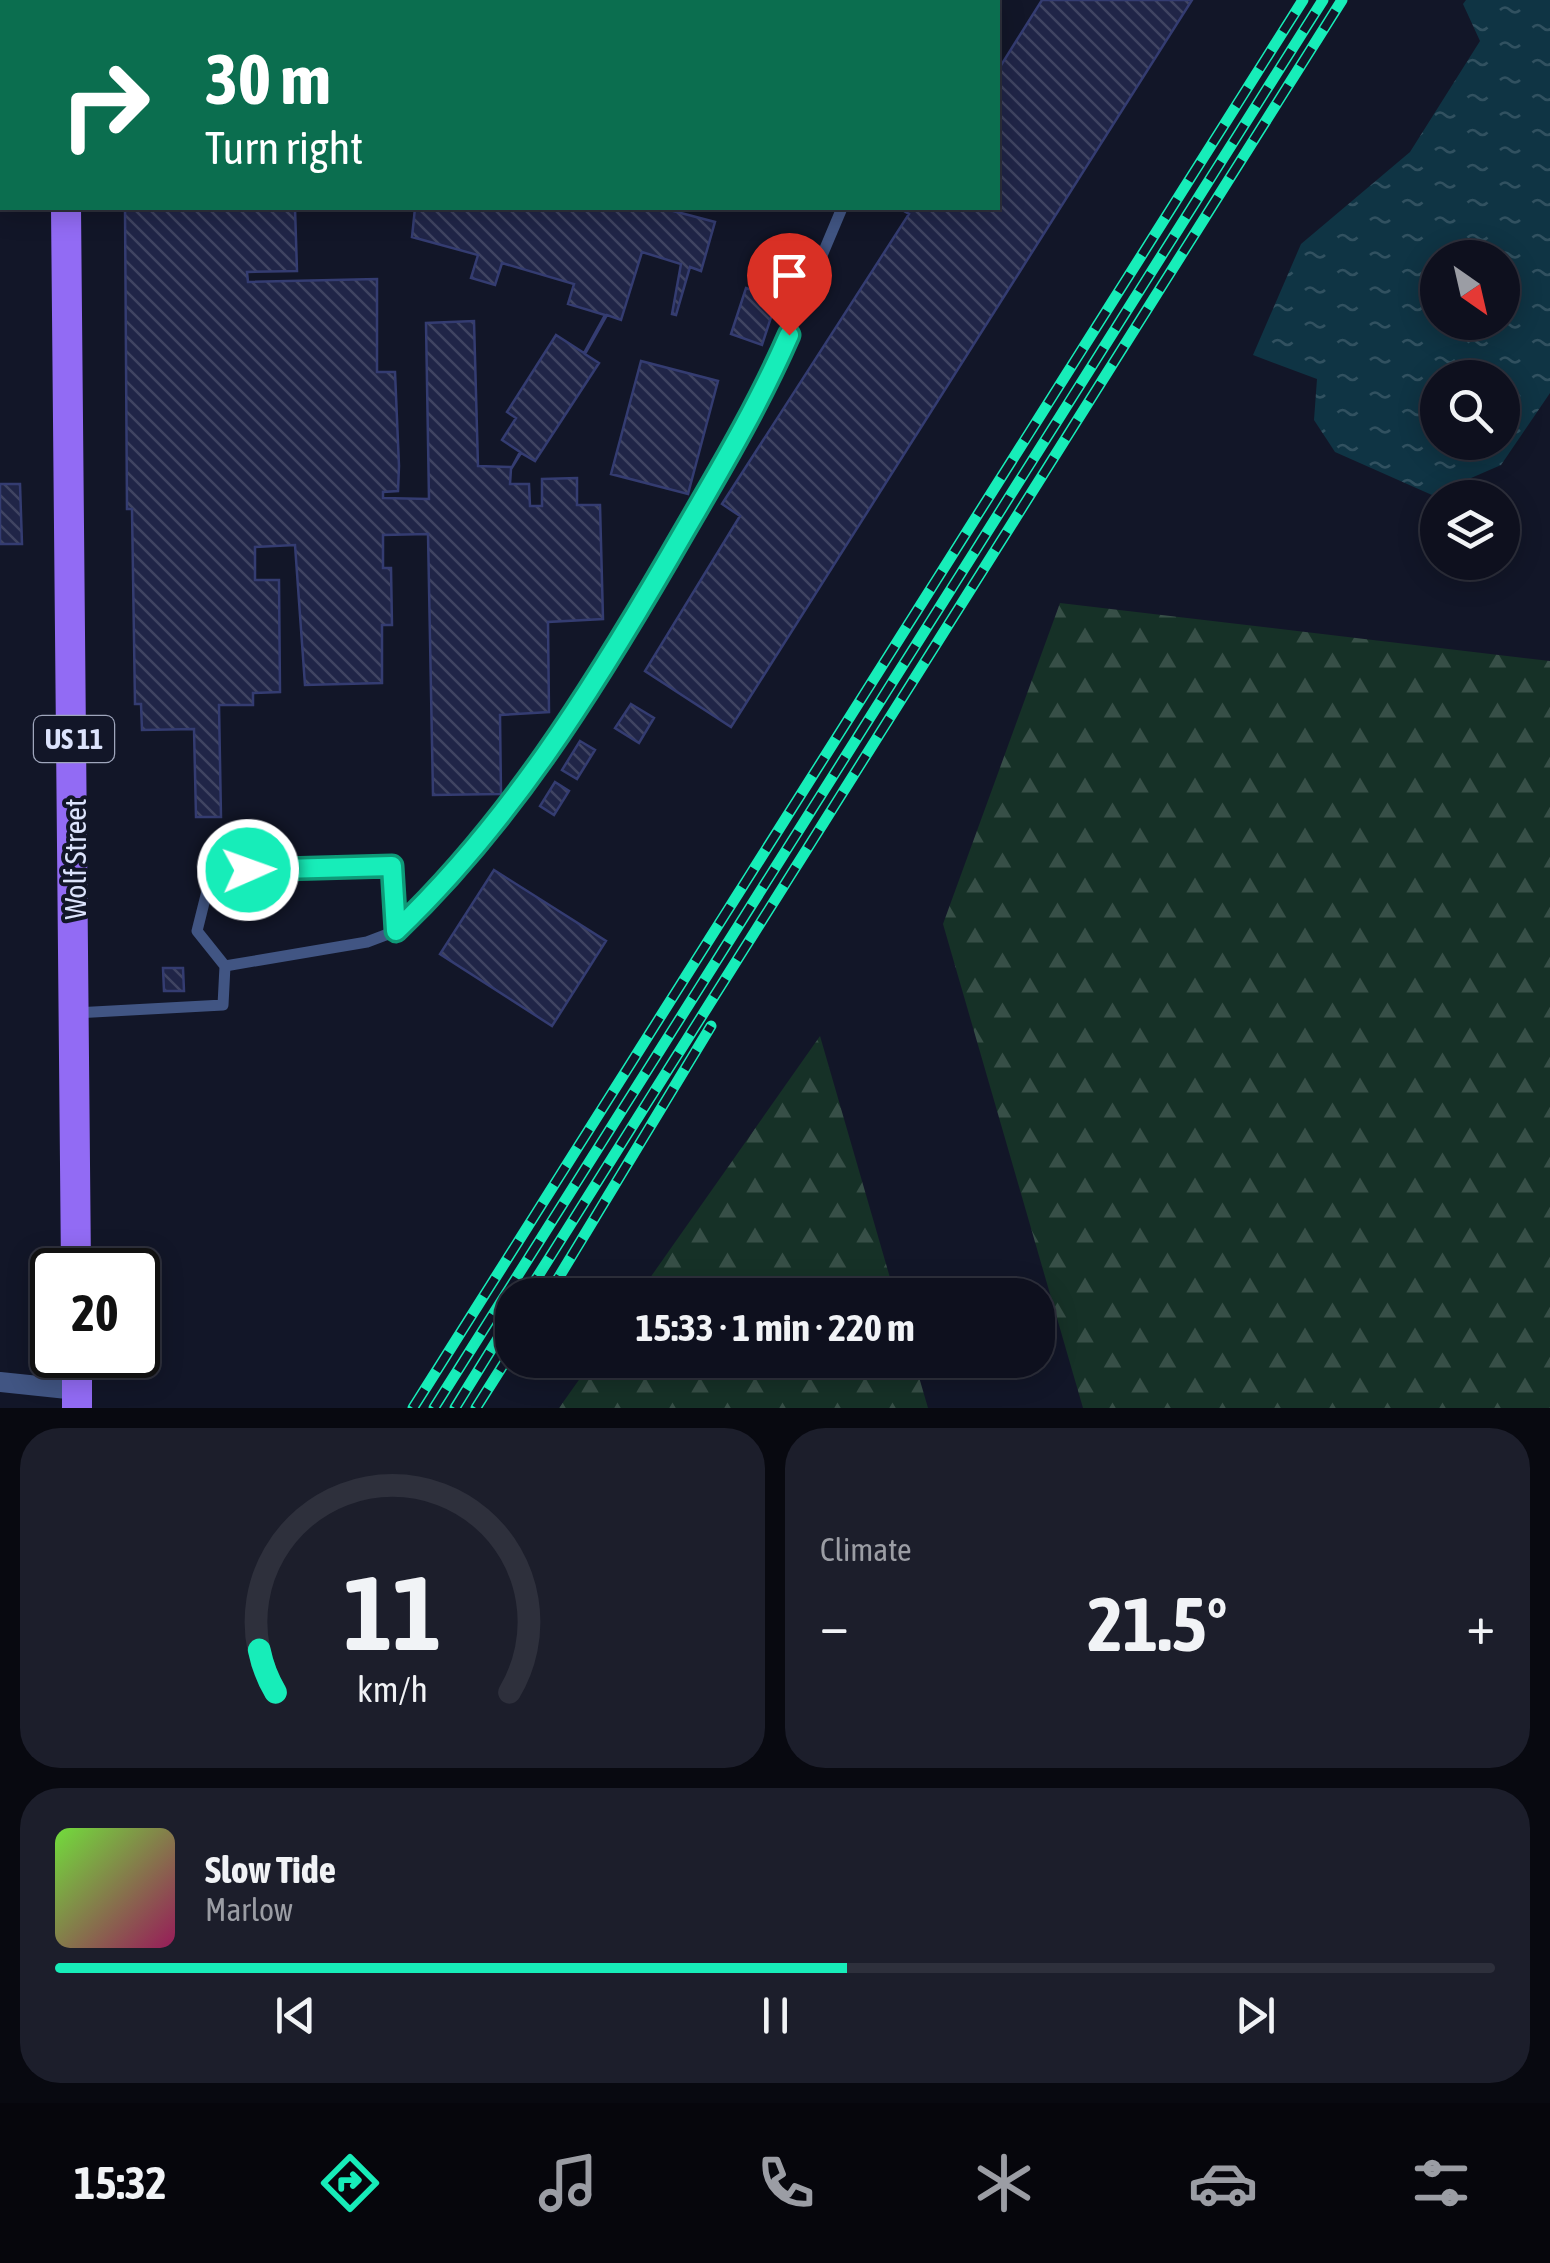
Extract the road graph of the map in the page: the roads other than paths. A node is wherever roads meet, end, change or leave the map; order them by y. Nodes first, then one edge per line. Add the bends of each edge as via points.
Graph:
1 (66, 210) edge
2 (841, 210) edge
3 (396, 931) junction
4 (225, 966) junction
5 (75, 1014) junction
6 (76, 1248) edge
7 (0, 1382) edge
8 (77, 1399) edge

1 - 5 main road, Wolf Street / US 11
2 - 3 lane via 760,403 590,692 521,794
3 - 4 lane via 368,942
3 - 4 lane via 392,866 212,871 198,931
4 - 5 lane via 222,1005
5 - 6 main road, Wolf Street / US 11
7 - 8 street

